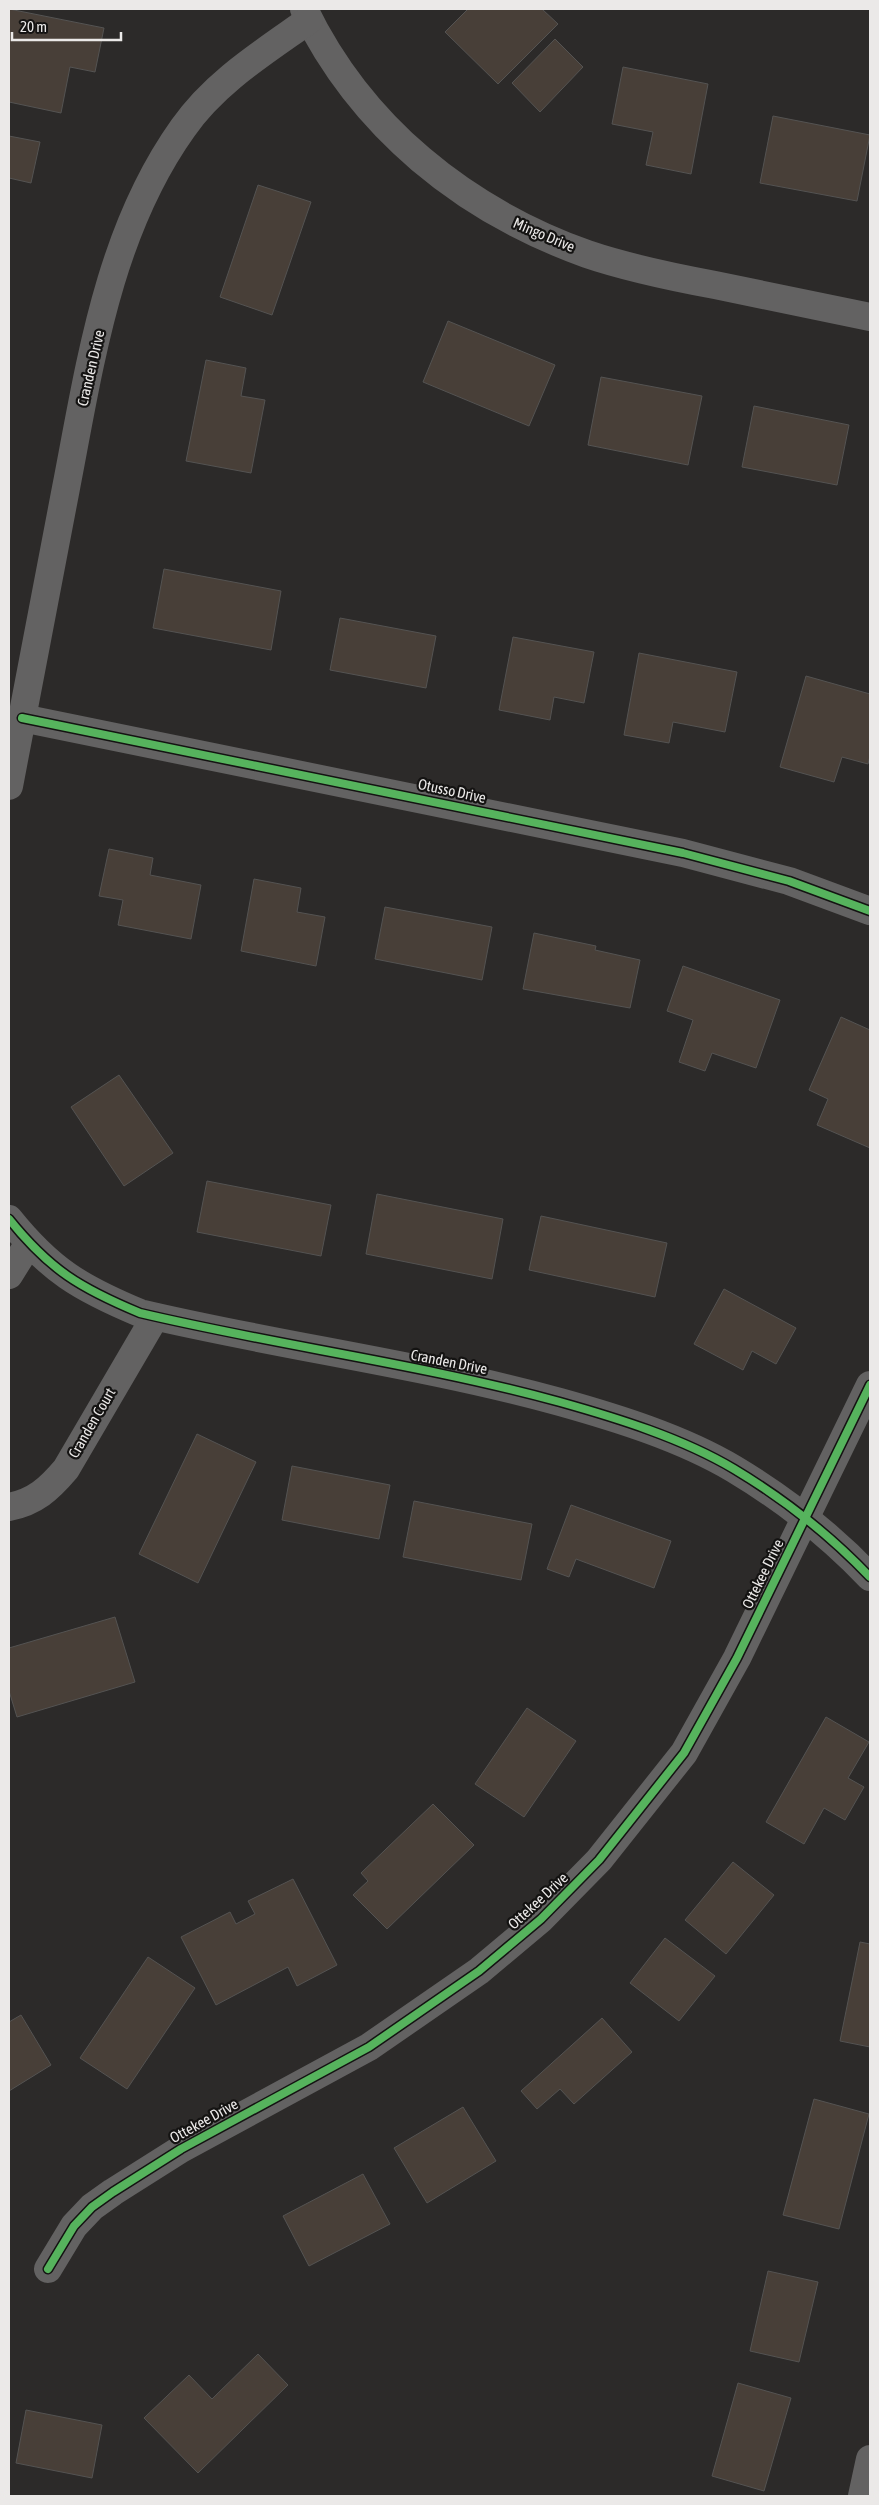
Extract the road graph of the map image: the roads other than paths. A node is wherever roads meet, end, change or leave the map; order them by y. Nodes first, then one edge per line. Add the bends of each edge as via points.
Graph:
1 (306, 14) edge
2 (870, 317) edge
3 (22, 718) junction
4 (9, 786) edge
5 (870, 911) edge
6 (9, 1219) edge
7 (29, 1242) junction
8 (9, 1275) edge
9 (155, 1317) junction
10 (870, 1386) edge
11 (9, 1507) edge
12 (805, 1517) junction
13 (870, 1576) edge
14 (48, 2269) dead end
15 (870, 2459) edge
16 (862, 2496) edge

1 - 2 street, Mingo Drive via 330,56 367,108 404,146 445,180 513,223 588,254 666,275
1 - 3 street, Cranden Drive via 230,78 184,126 153,173 129,224 112,277 86,386
3 - 4 street, Cranden Drive
3 - 5 street, Otusso Drive via 683,853 789,882
6 - 7 street, Cranden Drive
7 - 8 street
7 - 9 street, Cranden Drive via 48,1262 96,1295
9 - 11 street, Cranden Court via 66,1469 48,1490 26,1504
9 - 12 street, Cranden Drive via 507,1388 610,1416 660,1434 732,1468
10 - 12 street, Ottekee Drive
12 - 13 street, Cranden Drive
12 - 14 street, Ottekee Drive via 737,1658 684,1753 599,1860 541,1919 479,1971 369,2047 181,2149 113,2192 74,2226
15 - 16 street

